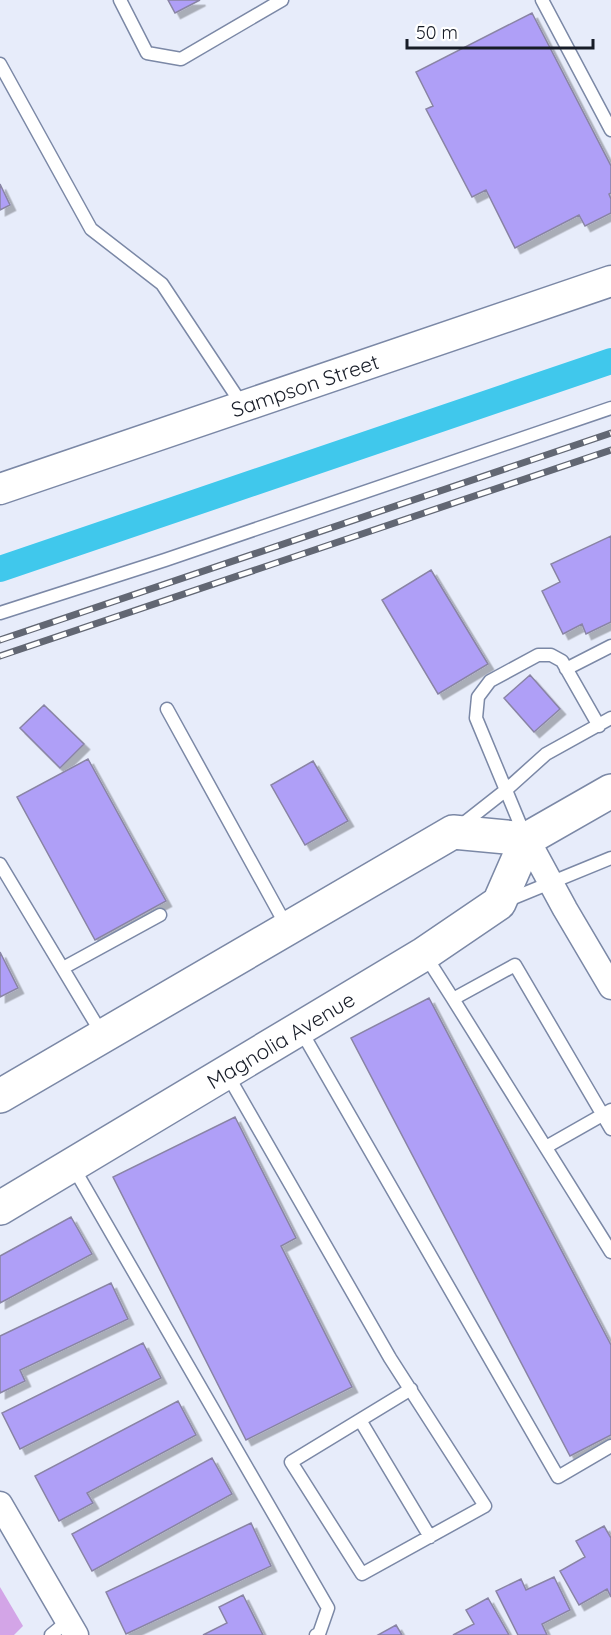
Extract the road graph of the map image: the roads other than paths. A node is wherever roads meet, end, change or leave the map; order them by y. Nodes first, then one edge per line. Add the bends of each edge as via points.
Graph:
1 (120, 0) edge
2 (282, 0) edge
3 (542, 0) edge
4 (0, 64) edge
5 (611, 130) edge
6 (611, 281) edge
7 (243, 406) junction
8 (611, 408) edge
9 (0, 489) edge
10 (0, 613) edge
11 (611, 646) edge
12 (566, 669) junction
13 (167, 709) dead end
14 (611, 718) edge
15 (599, 726) junction
16 (506, 790) junction
17 (611, 791) edge
18 (453, 832) junction
19 (527, 839) junction
20 (611, 858) edge
21 (0, 864) edge
22 (550, 883) junction
23 (499, 903) junction
24 (160, 915) dead end
25 (288, 928) junction
26 (424, 954) junction
27 (63, 968) junction
28 (611, 987) edge
29 (453, 999) junction
30 (299, 1028) junction
31 (103, 1035) junction
32 (226, 1072) junction
33 (0, 1095) edge
34 (607, 1112) edge
35 (611, 1129) edge
36 (546, 1147) junction
37 (71, 1165) junction
38 (0, 1208) edge
39 (611, 1252) edge
40 (411, 1389) junction
41 (360, 1420) junction
42 (611, 1446) edge
43 (0, 1504) edge
44 (429, 1537) junction
45 (65, 1630) edge
46 (316, 1635) edge

1 - 2 lane via 147,52 181,59
3 - 5 lane
4 - 7 lane via 91,229 162,284
6 - 7 street, Sampson Street
7 - 9 street, Sampson Street
8 - 10 lane
11 - 12 lane
12 - 15 lane
12 - 16 lane via 562,661 551,655 538,655 490,681 478,697 476,717
13 - 25 lane
14 - 15 lane
15 - 16 lane via 546,754
16 - 18 lane
16 - 19 lane
17 - 19 main road
18 - 19 main road
18 - 25 main road
19 - 22 street
19 - 23 main road
20 - 22 lane
21 - 27 lane
22 - 23 lane
22 - 28 street
23 - 26 main road, Magnolia Avenue
24 - 27 lane
25 - 31 main road
26 - 29 lane
26 - 30 main road, Magnolia Avenue
27 - 31 lane
29 - 34 lane via 515,964
29 - 36 lane
30 - 32 main road, Magnolia Avenue
30 - 42 lane via 558,1477
31 - 33 main road
32 - 37 main road, Magnolia Avenue
32 - 40 lane
34 - 35 lane
34 - 36 lane
36 - 39 lane
37 - 38 main road, Magnolia Avenue
37 - 46 lane via 328,1608
40 - 41 lane
40 - 44 lane via 485,1506
41 - 44 lane
41 - 44 lane via 291,1462 362,1574
43 - 45 street

